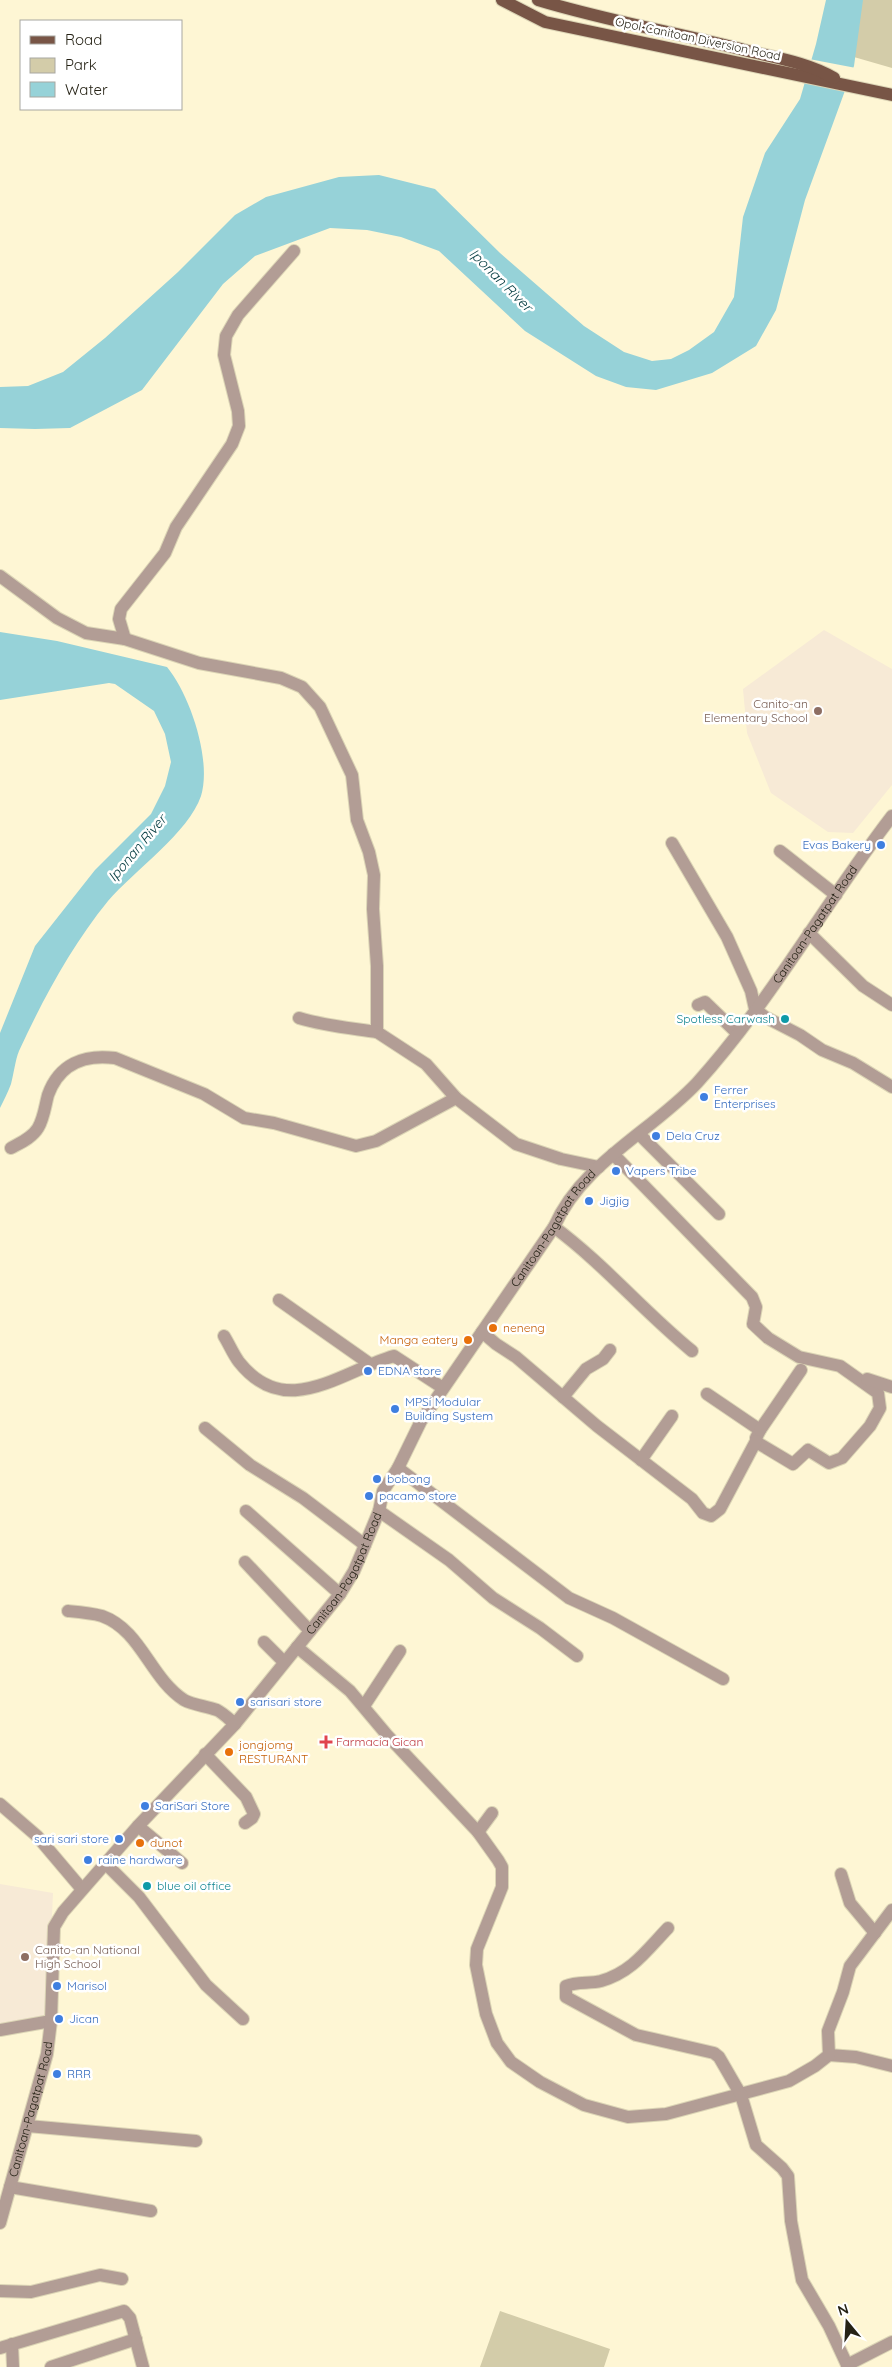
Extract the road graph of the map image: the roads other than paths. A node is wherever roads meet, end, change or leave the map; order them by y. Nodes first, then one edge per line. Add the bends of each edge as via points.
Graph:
1 (502, 0) edge
2 (538, 0) edge
3 (800, 69) junction
4 (843, 83) junction
5 (892, 95) edge
6 (294, 251) dead end
7 (0, 576) edge
8 (125, 639) junction
9 (892, 816) edge
10 (887, 833) edge
11 (672, 843) dead end
12 (780, 851) dead end
13 (836, 895) junction
14 (810, 933) junction
15 (698, 1005) dead end
16 (892, 1005) edge
17 (755, 1009) junction
18 (299, 1018) dead end
19 (376, 1032) junction
20 (737, 1033) junction
21 (892, 1087) edge
22 (456, 1098) junction
23 (639, 1134) junction
24 (11, 1148) dead end
25 (614, 1154) junction
26 (599, 1167) junction
27 (719, 1214) dead end
28 (554, 1226) junction
29 (279, 1300) dead end
30 (482, 1332) junction
31 (224, 1336) dead end
32 (610, 1350) dead end
33 (692, 1352) dead end
34 (370, 1364) junction
35 (801, 1370) dead end
36 (859, 1378) junction
37 (892, 1387) edge
38 (443, 1388) junction
39 (707, 1394) dead end
40 (563, 1397) junction
41 (672, 1416) dead end
42 (205, 1428) dead end
43 (758, 1435) junction
44 (641, 1460) junction
45 (398, 1468) junction
46 (246, 1511) dead end
47 (379, 1511) junction
48 (365, 1544) junction
49 (245, 1562) dead end
50 (340, 1594) junction
51 (68, 1611) dead end
52 (310, 1631) junction
53 (264, 1642) dead end
54 (297, 1647) junction
55 (400, 1651) dead end
56 (577, 1656) dead end
57 (284, 1662) junction
58 (723, 1679) dead end
59 (364, 1706) junction
60 (235, 1724) junction
61 (205, 1754) junction
62 (0, 1804) edge
63 (492, 1813) dead end
64 (245, 1823) dead end
65 (138, 1826) junction
66 (478, 1832) junction
67 (105, 1863) junction
68 (182, 1863) dead end
69 (841, 1874) dead end
70 (81, 1888) junction
71 (892, 1910) edge
72 (668, 1928) dead end
73 (875, 1933) junction
74 (244, 2019) dead end
75 (51, 2021) junction
76 (0, 2030) edge
77 (829, 2054) junction
78 (892, 2066) edge
79 (741, 2095) junction
80 (28, 2126) junction
81 (196, 2141) dead end
82 (10, 2186) junction
83 (151, 2211) dead end
84 (0, 2223) edge
85 (122, 2279) dead end
86 (0, 2291) edge
87 (136, 2339) junction
88 (892, 2342) edge
89 (6, 2346) edge
90 (847, 2366) edge
91 (13, 2367) edge
92 (51, 2367) edge
93 (144, 2367) edge

1 - 3 main road, Opol-Canitoan Diversion Road via 545,22
2 - 3 main road, Opol-Canitoan Diversion Road via 604,19 721,44
3 - 4 main road, Opol-Canitoan Diversion Road
3 - 4 main road, Opol-Canitoan Diversion Road via 818,69
4 - 5 main road, Opol-Canitoan Diversion Road
6 - 8 street via 238,315 226,336 224,355 239,426 232,444 176,527 165,553 121,610 119,618
7 - 8 street via 73,627 86,633
8 - 19 street via 199,663 287,680 302,687 320,707 352,775 357,820 373,864
9 - 10 street, Canitoan-Pagatpat Road
10 - 13 street, Canitoan-Pagatpat Road
11 - 17 street via 727,938 751,992
12 - 13 street
13 - 14 street, Canitoan-Pagatpat Road
14 - 16 street via 863,986
14 - 17 street, Canitoan-Pagatpat Road
15 - 20 street via 705,1002
17 - 20 street, Canitoan-Pagatpat Road
17 - 21 street
18 - 19 street via 328,1026
19 - 22 street via 432,1069
20 - 23 street, Canitoan-Pagatpat Road via 697,1082
22 - 24 street via 376,1141 356,1146 244,1118 204,1094 115,1058 100,1056 77,1060 61,1072 48,1095 38,1128 32,1136
22 - 26 street via 516,1144
23 - 25 street, Canitoan-Pagatpat Road
23 - 27 street
25 - 26 street, Canitoan-Pagatpat Road
25 - 36 street via 746,1290 756,1308 753,1324 763,1334 799,1357 840,1366
26 - 28 street, Canitoan-Pagatpat Road via 575,1190
28 - 30 street, Canitoan-Pagatpat Road
28 - 33 street
29 - 34 street
30 - 38 street, Canitoan-Pagatpat Road
30 - 40 street
31 - 34 street via 239,1362 249,1372 267,1386 284,1391 307,1390
32 - 40 street via 603,1359 586,1369
34 - 38 street via 394,1356
35 - 43 street
36 - 37 street
36 - 43 street via 878,1393 880,1408 870,1426 837,1461 829,1464 810,1450 791,1464
38 - 45 street, Canitoan-Pagatpat Road via 421,1421
39 - 43 street
40 - 44 street
41 - 44 street
42 - 48 street via 250,1465 303,1498
43 - 44 street via 720,1509 711,1516 703,1513 692,1500
45 - 47 street, Canitoan-Pagatpat Road via 384,1491
45 - 58 street via 569,1598 614,1618
46 - 50 street
47 - 48 street, Canitoan-Pagatpat Road
47 - 56 street via 449,1560 493,1598
48 - 50 street, Canitoan-Pagatpat Road
49 - 52 street
50 - 52 street, Canitoan-Pagatpat Road
51 - 60 street via 102,1616 118,1626 135,1642 158,1676 184,1700 219,1711
52 - 54 street, Canitoan-Pagatpat Road
53 - 57 street
54 - 57 street, Canitoan-Pagatpat Road
54 - 59 street
55 - 59 street
57 - 60 street, Canitoan-Pagatpat Road
59 - 66 street
60 - 61 street, Canitoan-Pagatpat Road
61 - 64 street via 249,1801 254,1814
61 - 65 street, Canitoan-Pagatpat Road
62 - 70 street via 37,1836
63 - 66 street
65 - 67 street, Canitoan-Pagatpat Road
65 - 68 street
66 - 79 street via 502,1867 502,1887 477,1949 477,1979 497,2043 511,2062 577,2102 628,2116 666,2114
67 - 70 street, Canitoan-Pagatpat Road
67 - 74 street via 148,1908 206,1985
69 - 73 street via 850,1903
70 - 75 street, Canitoan-Pagatpat Road via 54,1926
71 - 73 street
72 - 79 street via 629,1969 596,1982 572,1983 566,1986 566,1997 636,2035 714,2053 725,2065
73 - 77 street via 846,1976 844,1992 828,2031
75 - 76 street
75 - 80 street, Canitoan-Pagatpat Road via 47,2054
77 - 78 street
77 - 79 street via 789,2081
79 - 90 street via 756,2145 788,2176 791,2221 802,2280
80 - 81 street
80 - 82 street, Canitoan-Pagatpat Road
82 - 83 street
82 - 84 street, Canitoan-Pagatpat Road
85 - 86 street via 100,2276 31,2292
87 - 89 street via 130,2318 120,2311
87 - 92 street
87 - 93 street
88 - 90 street
89 - 91 street

